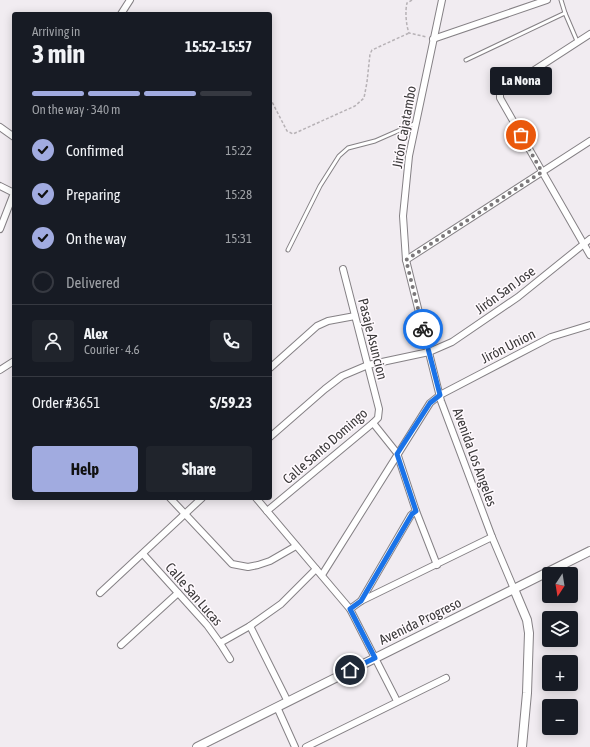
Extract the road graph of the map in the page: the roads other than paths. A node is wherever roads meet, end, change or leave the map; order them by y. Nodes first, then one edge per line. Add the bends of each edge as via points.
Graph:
1 (130, 0) edge
2 (442, 0) edge
3 (547, 0) edge
4 (561, 0) edge
5 (122, 12) edge
6 (565, 13) junction
7 (590, 34) edge
8 (434, 39) junction
9 (577, 42) junction
10 (466, 60) dead end
11 (416, 123) junction
12 (0, 127) edge
13 (12, 136) edge
14 (590, 141) edge
15 (542, 172) junction
16 (0, 186) edge
17 (12, 192) edge
18 (12, 198) edge
19 (0, 229) edge
20 (590, 239) edge
21 (584, 244) junction
22 (288, 250) dead end
23 (590, 255) edge
24 (406, 260) junction
25 (343, 269) dead end
26 (355, 316) junction
27 (590, 325) edge
28 (429, 352) junction
29 (12, 362) edge
30 (368, 365) junction
31 (272, 366) edge
32 (0, 370) edge
33 (440, 395) junction
34 (379, 414) joint
35 (373, 423) junction
36 (272, 435) edge
37 (397, 454) junction
38 (172, 500) edge
39 (200, 500) edge
40 (258, 500) edge
41 (267, 511) junction
42 (416, 511) junction
43 (185, 514) junction
44 (492, 537) junction
45 (296, 546) junction
46 (590, 552) edge
47 (143, 554) junction
48 (436, 565) junction
49 (316, 569) junction
50 (322, 575) junction
51 (514, 589) junction
52 (178, 592) junction
53 (100, 593) dead end
54 (361, 601) junction
55 (350, 609) junction
56 (250, 626) junction
57 (220, 643) junction
58 (121, 645) dead end
59 (375, 658) junction
60 (230, 659) dead end
61 (446, 678) dead end
62 (397, 701) junction
63 (288, 702) junction
64 (277, 706) junction
65 (197, 747) edge
66 (296, 747) edge
67 (306, 747) edge
68 (522, 747) edge

1 - 5 street
2 - 8 street, Jirón Cajatambo
3 - 8 street
4 - 6 lane
6 - 9 lane
6 - 10 lane
7 - 9 street
8 - 11 street, Jirón Cajatambo
9 - 15 street via 500,94
11 - 22 lane via 375,141 348,148 339,156 320,186
11 - 24 street, Jirón Cajatambo via 409,156 403,216
12 - 13 street
14 - 15 street
15 - 21 street
15 - 24 street
16 - 17 street
18 - 19 street
20 - 21 street, Jirón San Jose
21 - 23 street
21 - 28 street, Jirón San Jose via 518,297 452,342
24 - 28 street, Avenida Los Angeles
25 - 26 street, Pasaje Asuncion
26 - 30 street, Pasaje Asuncion
26 - 31 street via 328,321 317,326
27 - 33 street, Jirón Union via 551,337
28 - 30 street, Jirón San Jose
28 - 33 street, Avenida Los Angeles
29 - 32 street
30 - 34 street, Pasaje Asuncion
30 - 36 street, Jirón San Jose via 342,376 331,384
33 - 37 street, Jirón Union via 430,403
33 - 44 street, Avenida Los Angeles
34 - 35 street, Calle Santo Domingo
35 - 37 street
35 - 41 street, Calle Santo Domingo
37 - 42 street
37 - 50 street, Jirón Union
38 - 43 street
39 - 43 street
40 - 41 street
41 - 45 street
42 - 48 street
42 - 54 street
43 - 45 street via 232,564 258,565
43 - 47 street
44 - 48 street
44 - 51 street, Avenida Los Angeles
45 - 49 street
46 - 51 street, Avenida Progreso
47 - 52 street, Calle San Lucas
47 - 53 street
48 - 54 street
49 - 50 street
49 - 56 street, Calle San Lucas via 281,604
50 - 55 street
51 - 59 street, Avenida Progreso
51 - 68 street via 529,633
52 - 57 street, Calle San Lucas
52 - 58 street
54 - 55 street
55 - 59 street
56 - 57 street, Calle San Lucas
56 - 63 street
57 - 60 street
59 - 62 street
59 - 63 street, Avenida Progreso
61 - 62 street
62 - 67 street
63 - 64 street, Avenida Progreso
64 - 65 street, Avenida Progreso
64 - 66 street

